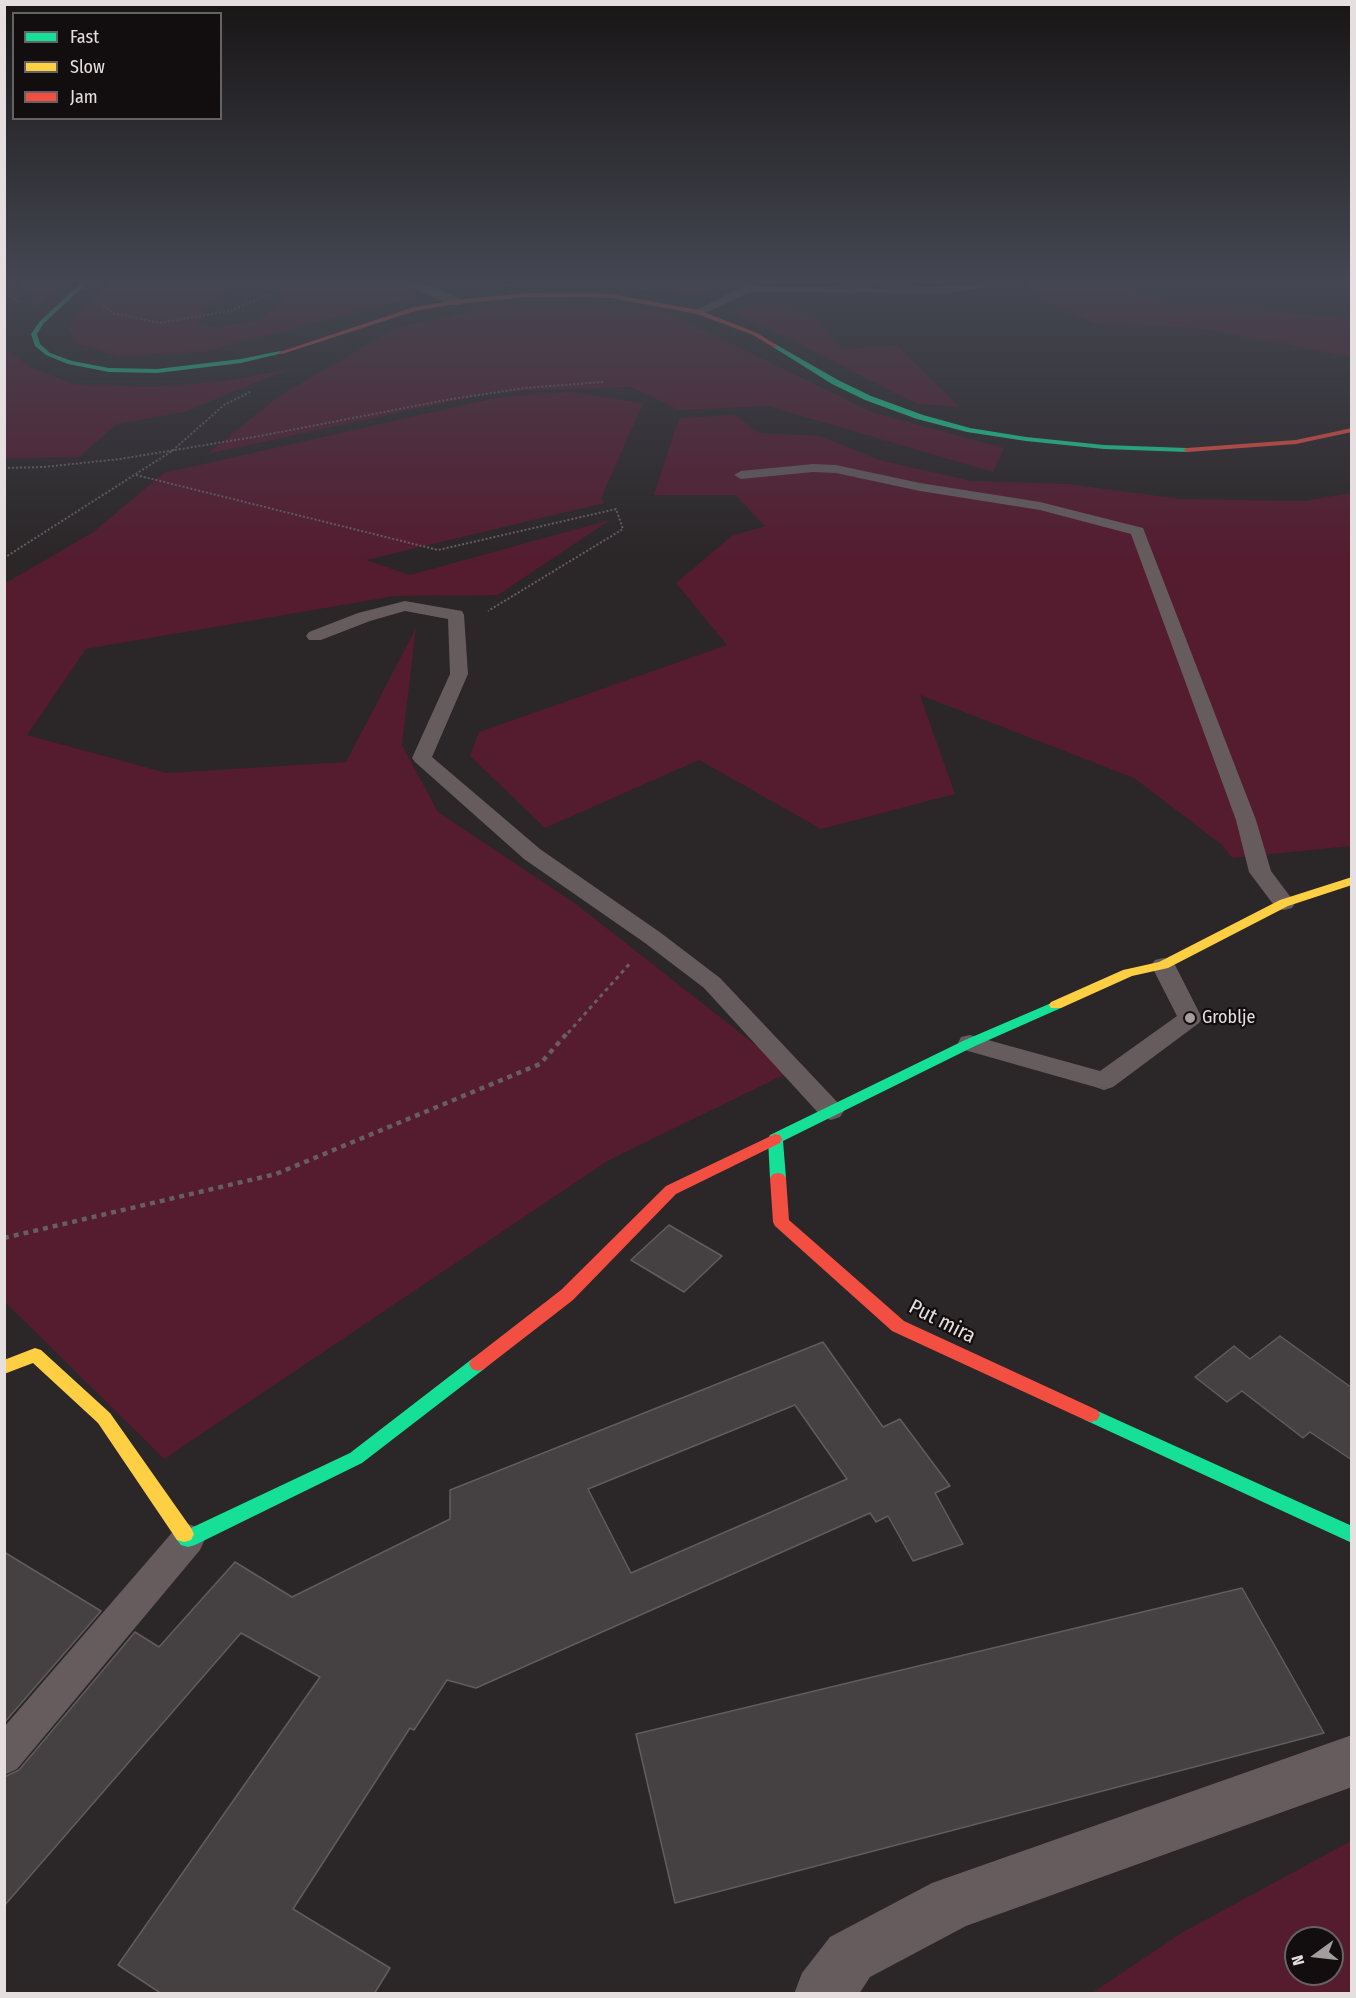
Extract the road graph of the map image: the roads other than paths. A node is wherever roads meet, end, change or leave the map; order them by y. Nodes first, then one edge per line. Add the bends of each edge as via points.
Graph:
1 (827, 377) edge
2 (1352, 430) edge
3 (741, 475) dead end
4 (315, 636) dead end
5 (1352, 881) edge
6 (1284, 903) junction
7 (1163, 965) junction
8 (970, 1042) junction
9 (831, 1111) junction
10 (775, 1139) junction
11 (4, 1367) edge
12 (1352, 1535) edge
13 (188, 1539) junction
14 (4, 1756) edge
15 (1352, 1761) edge
16 (823, 1994) edge

1 - 2 main road via 920,417 1026,440 1177,450 1296,442
3 - 6 lane via 837,469 1040,506 1138,531 1246,820 1260,872
4 - 9 lane via 405,606 456,615 459,674 422,758 532,854 712,983
5 - 6 main road
6 - 7 main road
7 - 8 main road via 1128,973
7 - 8 lane via 1190,1018 1104,1081
8 - 9 main road
9 - 10 main road
10 - 12 main road, Put mira via 781,1222 898,1326
10 - 13 main road via 671,1190 567,1295 356,1458
11 - 13 main road via 35,1354 104,1418
13 - 14 lane
15 - 16 street via 952,1904 850,1957

